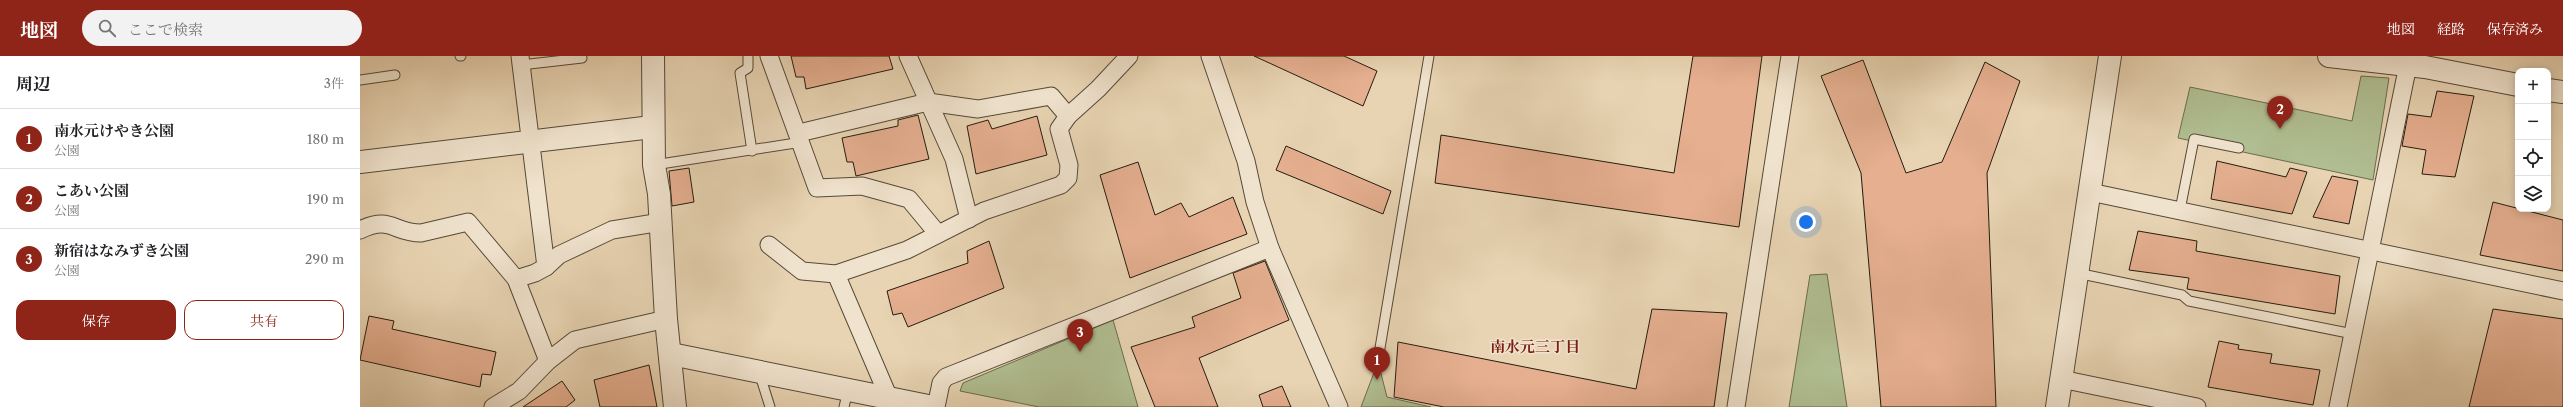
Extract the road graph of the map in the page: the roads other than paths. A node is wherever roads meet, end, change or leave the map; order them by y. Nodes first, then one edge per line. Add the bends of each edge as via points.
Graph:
1 (653, 56) edge
2 (748, 56) edge
3 (769, 56) edge
4 (908, 56) edge
5 (1129, 56) edge
6 (1210, 56) edge
7 (1429, 56) edge
8 (1790, 56) edge
9 (2110, 56) edge
10 (2329, 56) edge
11 (2357, 57) edge
12 (582, 58) dead end
13 (521, 61) edge
14 (2419, 63) edge
15 (395, 75) dead end
16 (360, 80) edge
17 (2515, 84) edge
18 (2551, 90) edge
19 (2563, 92) edge
20 (928, 102) junction
21 (1068, 116) junction
22 (652, 127) junction
23 (800, 138) junction
24 (531, 142) junction
25 (2240, 148) dead end
26 (752, 151) junction
27 (360, 162) edge
28 (654, 165) junction
29 (2090, 192) junction
30 (2180, 210) junction
31 (969, 219) junction
32 (661, 222) junction
33 (360, 230) edge
34 (938, 234) junction
35 (769, 245) dead end
36 (1270, 248) junction
37 (2370, 250) junction
38 (546, 267) junction
39 (2078, 273) junction
40 (836, 274) junction
41 (516, 279) junction
42 (2563, 291) edge
43 (666, 319) junction
44 (2353, 334) junction
45 (671, 354) junction
46 (1379, 354) dead end
47 (548, 361) junction
48 (759, 371) junction
49 (2061, 379) junction
50 (846, 398) edge
51 (889, 403) edge
52 (493, 407) edge
53 (675, 407) edge
54 (770, 407) edge
55 (932, 407) edge
56 (936, 407) edge
57 (1339, 407) edge
58 (1736, 407) edge
59 (2057, 407) edge
60 (2196, 407) edge
61 (2338, 407) edge

1 - 22 street
2 - 26 lane via 748,68 740,72
3 - 23 street
4 - 20 street
5 - 21 street
6 - 36 street via 1246,161 1255,202
7 - 46 lane
8 - 58 street
9 - 29 street
10 - 11 street
11 - 14 street
12 - 13 lane
13 - 24 street
14 - 17 street
14 - 37 street
15 - 16 lane
18 - 19 street
20 - 21 street via 978,109 1051,96
20 - 23 street
20 - 31 street via 954,159
21 - 31 street via 1059,129 1069,165 1068,178 1061,185
22 - 24 street
22 - 28 street
23 - 26 lane
23 - 34 street via 817,188 862,186 909,199
24 - 27 street
24 - 38 street
25 - 30 lane via 2194,139
26 - 28 lane
28 - 32 street
29 - 30 street
29 - 39 street
30 - 37 street
31 - 34 street
32 - 38 street via 612,230 559,255
32 - 43 street
33 - 41 street via 374,224 385,223 413,234 421,234 468,222
34 - 40 street via 907,250
35 - 40 street via 802,271
36 - 56 street via 946,377 941,384
36 - 57 street
37 - 42 street
37 - 44 street
38 - 41 street
39 - 44 lane via 2182,295 2189,301
39 - 49 street
40 - 51 street
41 - 47 street
43 - 45 street
43 - 47 street via 575,340
44 - 61 street
45 - 48 street
45 - 53 street
47 - 52 street via 518,390
48 - 50 street
48 - 54 lane
49 - 59 street
49 - 60 street
50 - 51 street
51 - 55 street

